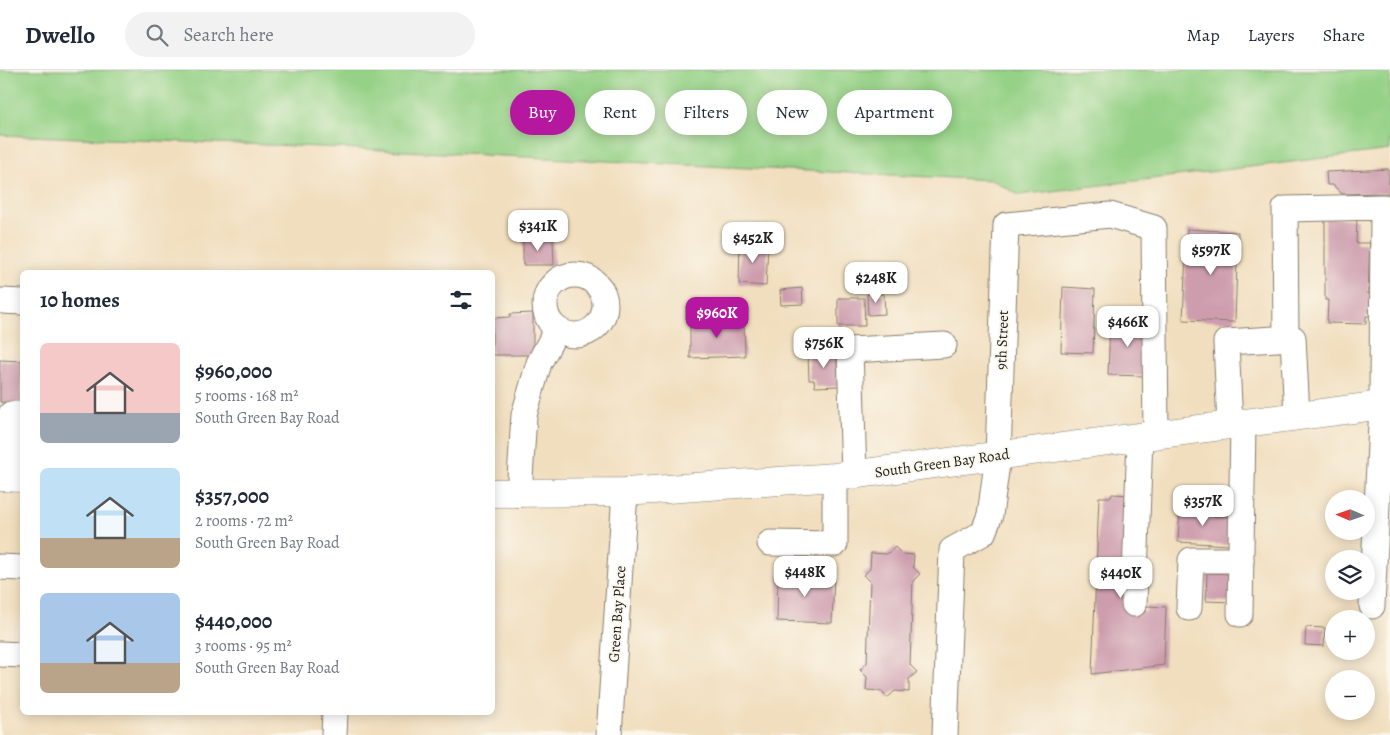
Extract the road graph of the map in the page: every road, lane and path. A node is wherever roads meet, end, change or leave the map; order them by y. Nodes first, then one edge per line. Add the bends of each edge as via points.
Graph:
1 (557, 330) dead end
2 (1286, 338) junction
3 (944, 344) dead end
4 (1386, 404) edge
5 (20, 414) edge
6 (1298, 415) junction
7 (1236, 424) junction
8 (1148, 436) junction
9 (998, 456) junction
10 (844, 476) junction
11 (10, 477) edge
12 (625, 492) junction
13 (495, 493) edge
14 (519, 494) junction
15 (1382, 542) edge
16 (770, 543) dead end
17 (1241, 560) junction
18 (0, 567) edge
19 (20, 568) edge
20 (1134, 604) dead end
21 (1372, 606) dead end
22 (1189, 608) dead end
23 (1240, 614) dead end
24 (0, 654) edge
25 (20, 655) edge
26 (334, 715) edge
27 (334, 735) edge
28 (609, 735) edge
29 (945, 735) edge

1 - 14 street via 539,363 524,415
2 - 4 street via 1285,209 1383,207
2 - 6 street via 1294,338
2 - 7 street via 1226,342
3 - 10 street via 850,350
4 - 6 main road, South Green Bay Road
4 - 15 street
5 - 11 street via 11,414
6 - 7 main road, South Green Bay Road
7 - 8 main road, South Green Bay Road
7 - 17 street
8 - 9 main road, South Green Bay Road
8 - 9 street, 9th Street via 1154,228 1110,215 1006,225
8 - 20 street
9 - 10 main road, South Green Bay Road
9 - 29 street, 9th Street via 990,515 983,533 952,550
10 - 12 main road, South Green Bay Road
10 - 16 street via 835,544
12 - 14 main road, South Green Bay Road
12 - 28 street, Green Bay Place
13 - 14 main road, South Green Bay Road
15 - 21 street
17 - 22 street via 1191,560
17 - 23 street
18 - 19 street
24 - 25 street
26 - 27 street

